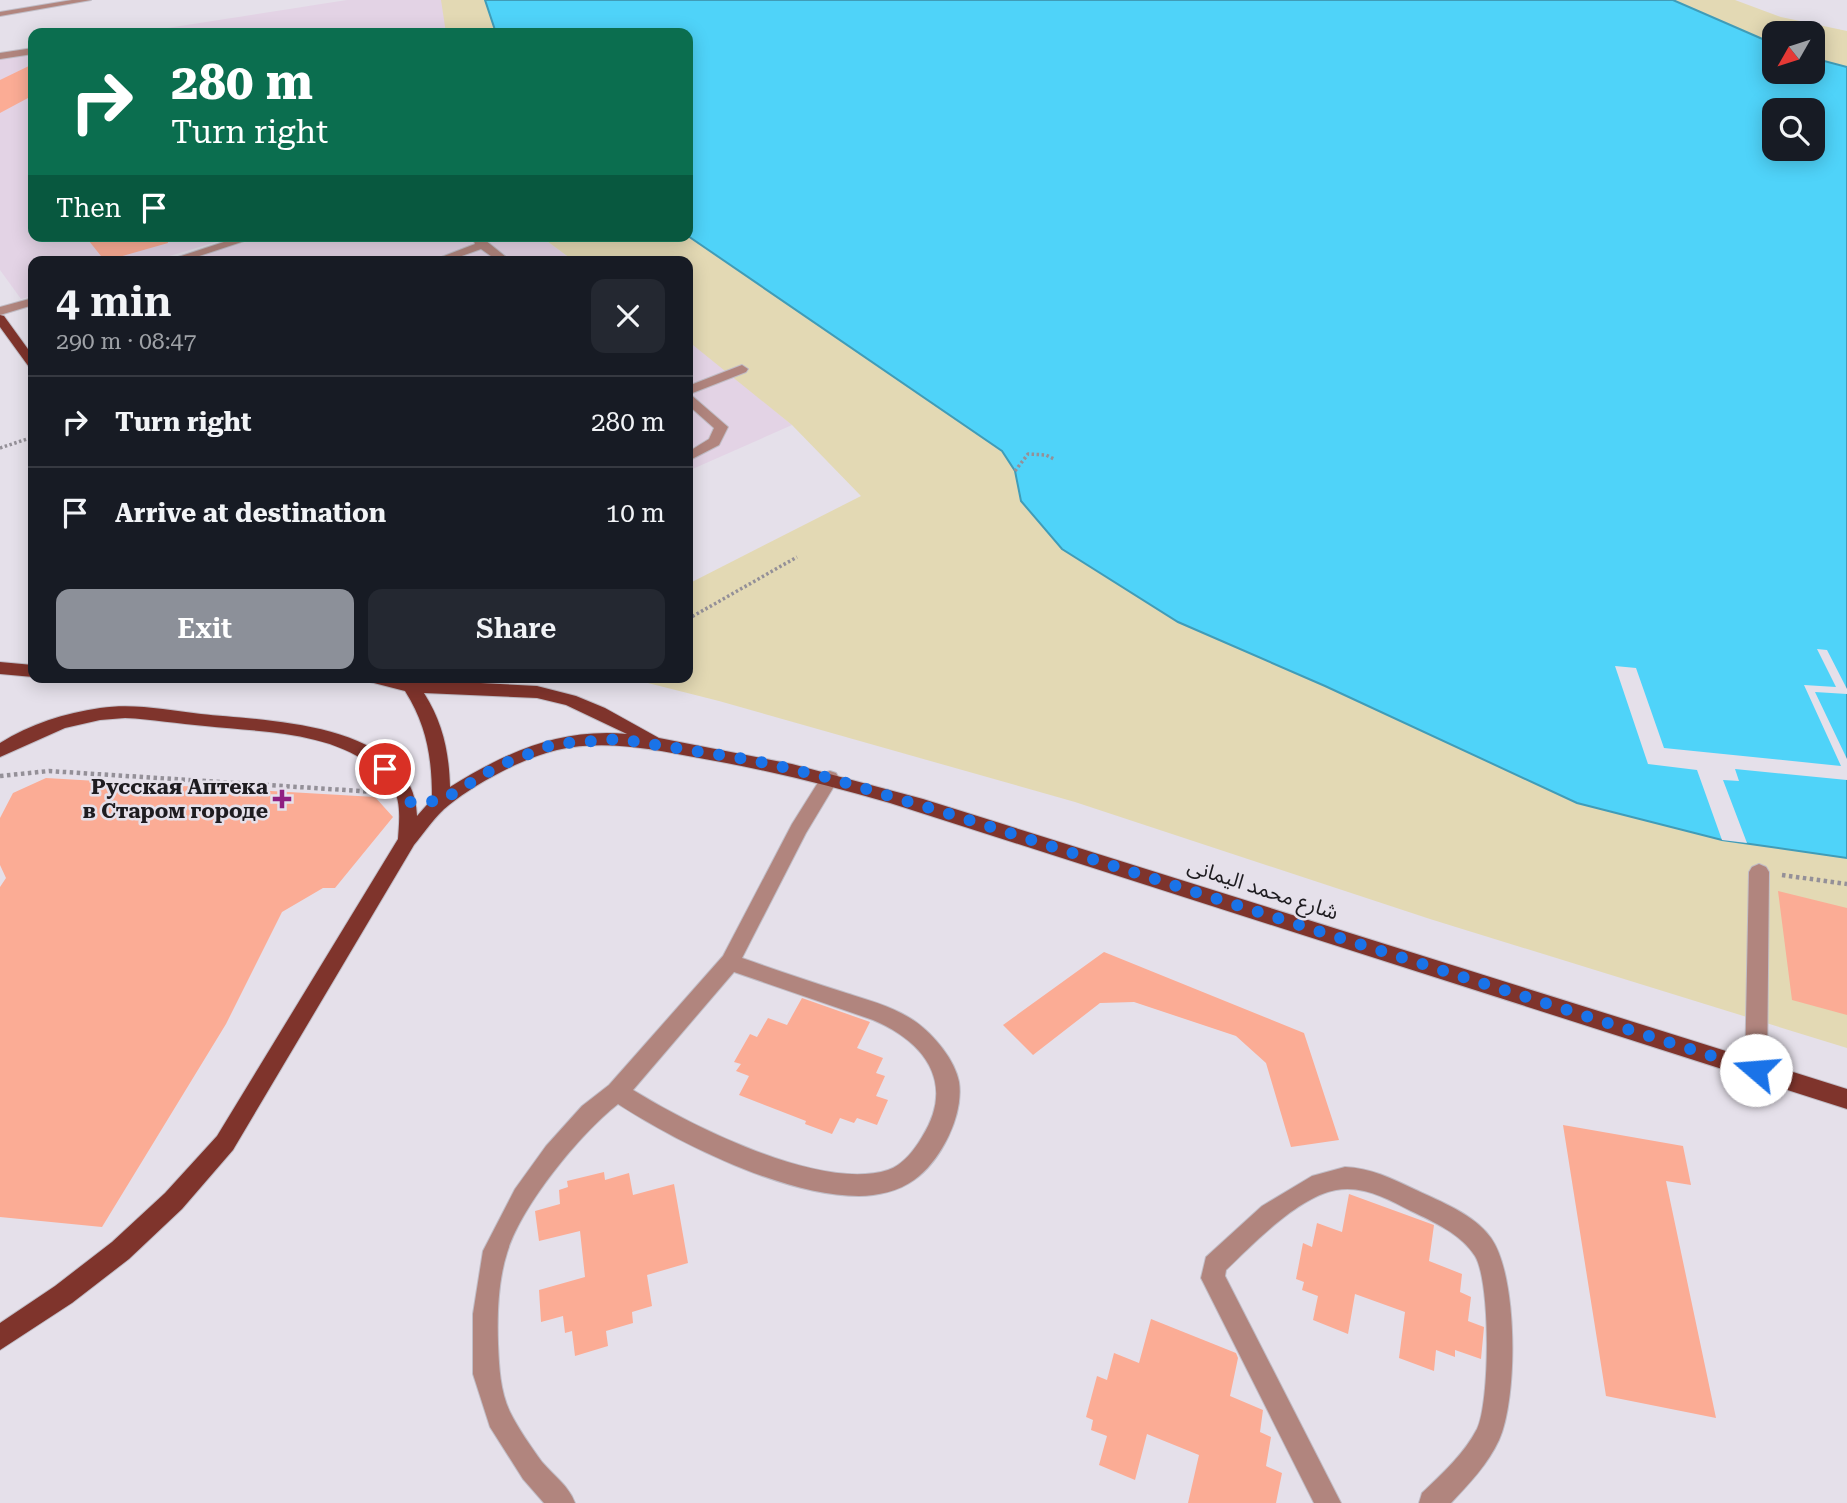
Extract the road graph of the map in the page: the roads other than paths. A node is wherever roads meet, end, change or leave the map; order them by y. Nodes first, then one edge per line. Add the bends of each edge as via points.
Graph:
1 (87, 0) edge
2 (0, 13) edge
3 (28, 52) edge
4 (0, 56) edge
5 (235, 242) edge
6 (476, 242) edge
7 (479, 242) edge
8 (188, 256) edge
9 (446, 256) edge
10 (499, 256) edge
11 (28, 303) edge
12 (0, 311) edge
13 (0, 319) edge
14 (28, 357) edge
15 (742, 369) dead end
16 (693, 389) edge
17 (693, 402) edge
18 (693, 454) edge
19 (0, 668) edge
20 (28, 671) edge
21 (395, 683) edge
22 (411, 687) junction
23 (659, 744) junction
24 (0, 751) edge
25 (830, 778) junction
26 (441, 801) junction
27 (407, 840) junction
28 (1759, 873) road end
29 (730, 962) junction
30 (1756, 1070) junction
31 (617, 1092) junction
32 (1847, 1099) edge
33 (70, 1293) junction
34 (0, 1321) edge
35 (0, 1338) edge
36 (562, 1503) edge
37 (1328, 1503) edge
38 (1432, 1503) edge

1 - 2 street
3 - 4 street
5 - 8 street
6 - 9 street
7 - 10 street
11 - 12 street
13 - 14 main road
15 - 16 street
17 - 18 street via 721,426 721,434
19 - 20 main road
21 - 22 main road, شارع محمد اليمانى
22 - 23 main road, شارع محمد اليمانى via 537,692 599,712
22 - 26 main road via 433,724 440,750
23 - 25 main road, شارع محمد اليمانى
23 - 26 main road, شارع محمد اليمانى via 597,739 554,744 498,766
24 - 27 main road via 52,725 102,713 301,730 368,755 399,784 408,802
25 - 29 street
25 - 30 main road, شارع محمد اليمانى
26 - 27 main road, شارع محمد اليمانى
27 - 33 main road, شارع محمد اليمانى via 225,1143 156,1220
28 - 30 street
29 - 31 street
29 - 31 street via 892,1018 917,1035 948,1079 945,1117 916,1165 891,1181 867,1186 794,1174 697,1138
30 - 32 main road, شارع محمد اليمانى
31 - 36 street via 590,1112 523,1197 495,1251 485,1314 486,1374 499,1418 532,1470
33 - 34 main road
33 - 35 main road
37 - 38 street via 1212,1270 1258,1223 1317,1184 1337,1178 1377,1182 1449,1218 1479,1241 1489,1259 1496,1283 1498,1399 1490,1432

